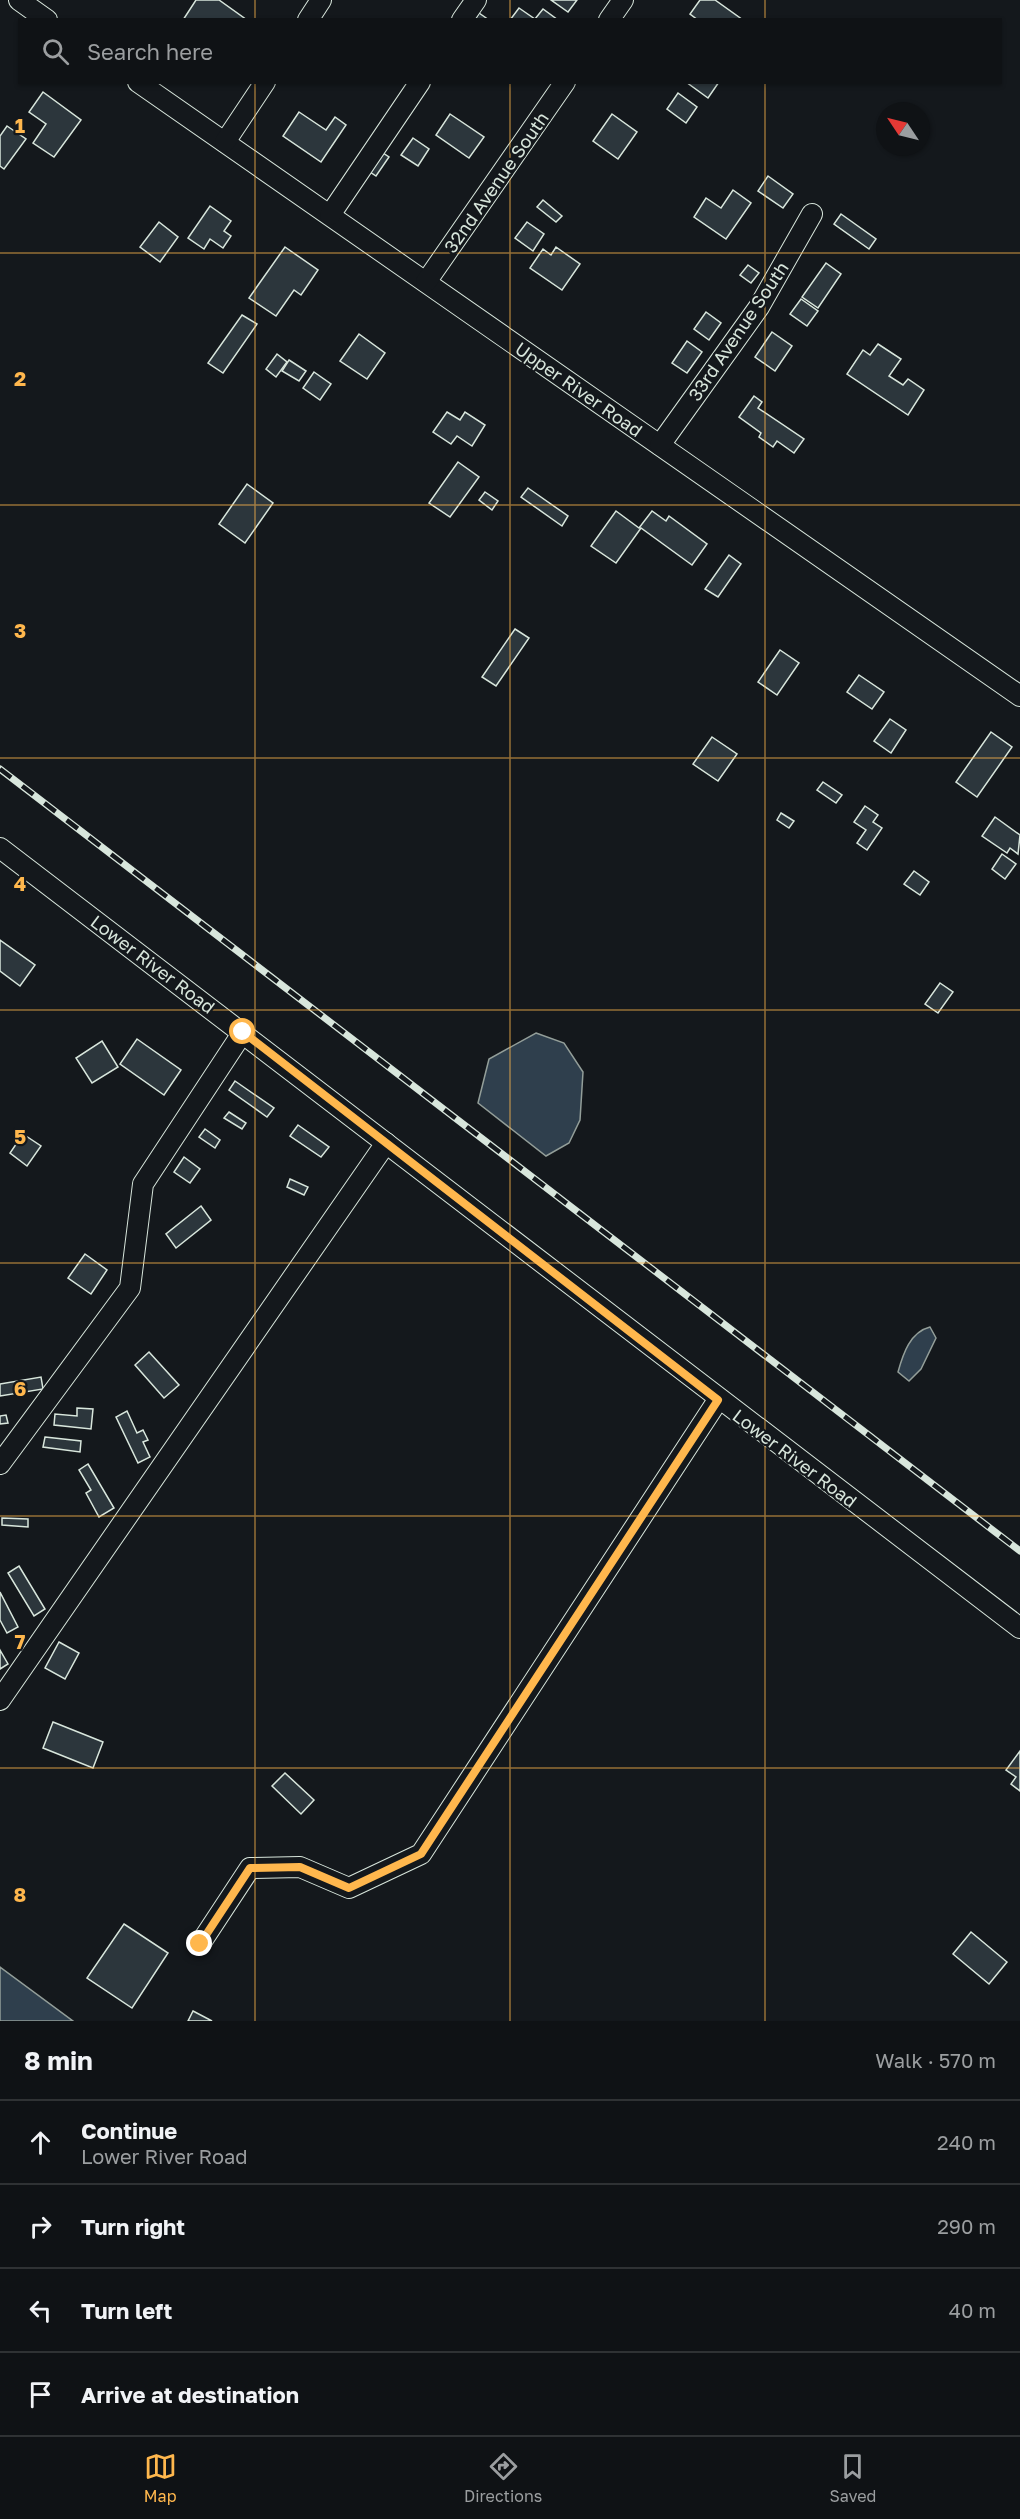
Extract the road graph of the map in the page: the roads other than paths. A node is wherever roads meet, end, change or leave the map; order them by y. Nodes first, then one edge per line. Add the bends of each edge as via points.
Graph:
1 (19, 0) edge
2 (321, 0) edge
3 (476, 0) edge
4 (623, 0) edge
5 (44, 18) edge
6 (309, 18) edge
7 (463, 18) edge
8 (610, 18) edge
9 (141, 84) edge
10 (264, 84) edge
11 (419, 84) edge
12 (564, 84) edge
13 (225, 142) junction
14 (812, 214) dead end
15 (330, 215) junction
16 (426, 282) junction
17 (660, 445) junction
18 (1020, 696) edge
19 (0, 849) edge
20 (243, 1032) junction
21 (386, 1143) junction
22 (718, 1400) junction
23 (0, 1464) edge
24 (1020, 1628) edge
25 (0, 1700) edge
26 (200, 1944) dead end

1 - 5 street
2 - 6 street
3 - 7 street
4 - 8 street
9 - 13 street, Upper River Road
10 - 13 street
11 - 15 street
12 - 16 street, 32nd Avenue South
13 - 15 street, Upper River Road
14 - 17 street, 33rd Avenue South via 759,307
15 - 16 street, Upper River Road
16 - 17 street, Upper River Road
17 - 18 street, Upper River Road
19 - 20 street, Lower River Road
20 - 21 street, Lower River Road
20 - 23 street via 143,1184 130,1288
21 - 22 street, Lower River Road
21 - 25 street
22 - 24 street, Lower River Road
22 - 26 street via 421,1854 349,1888 300,1867 250,1868

